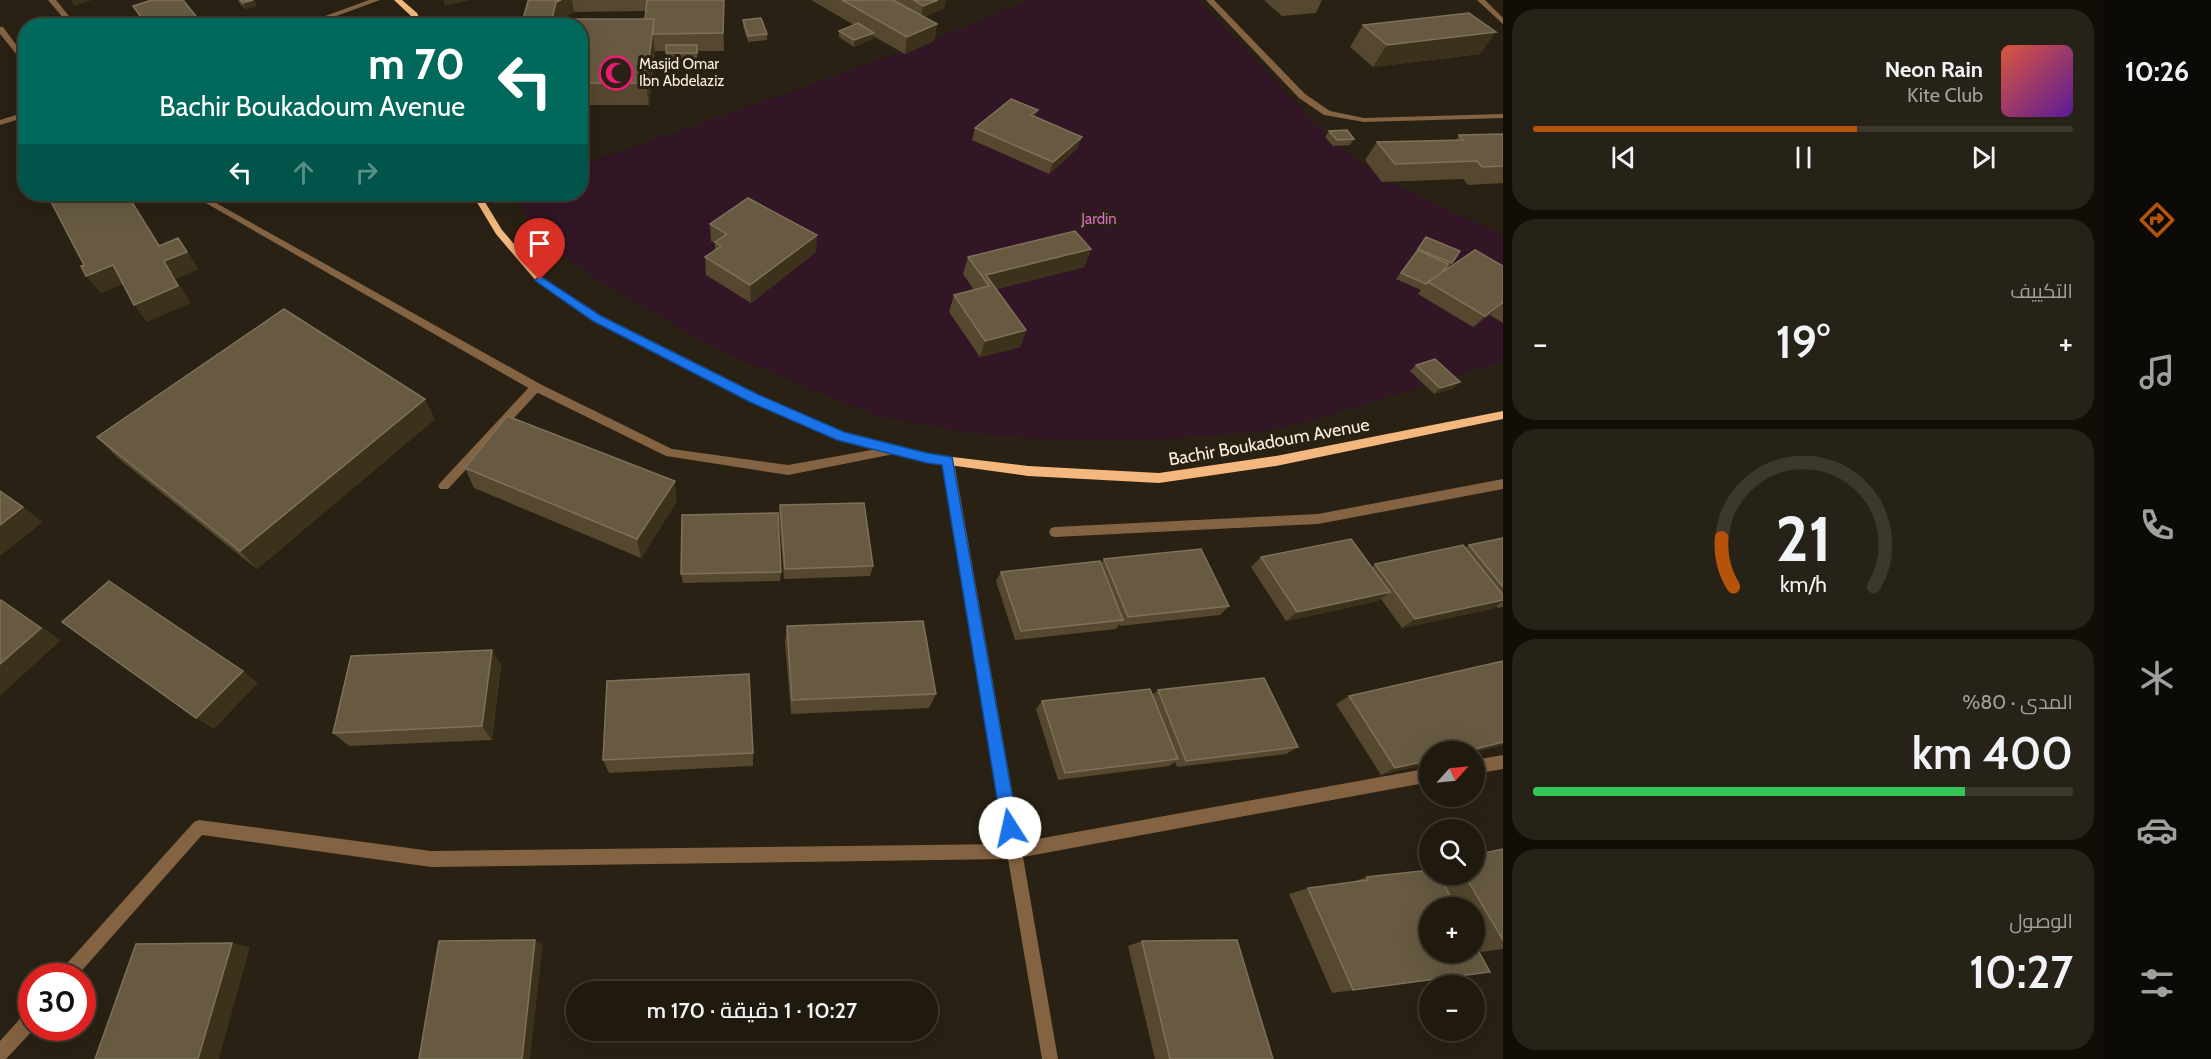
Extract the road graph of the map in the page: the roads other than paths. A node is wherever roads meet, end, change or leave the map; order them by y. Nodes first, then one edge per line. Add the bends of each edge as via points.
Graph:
1 (52, 0) edge
2 (376, 0) edge
3 (398, 0) edge
4 (1210, 0) edge
5 (1481, 0) edge
6 (67, 18) edge
7 (324, 18) edge
8 (416, 18) edge
9 (1503, 22) edge
10 (0, 29) edge
11 (18, 53) edge
12 (1503, 116) edge
13 (18, 117) edge
14 (0, 123) edge
15 (206, 201) edge
16 (480, 201) edge
17 (536, 387) junction
18 (1503, 415) edge
19 (894, 450) junction
20 (948, 461) junction
21 (1503, 484) edge
22 (444, 486) dead end
23 (1055, 532) dead end
24 (1503, 762) edge
25 (1485, 765) edge
26 (1419, 778) edge
27 (1014, 851) junction
28 (79, 963) edge
29 (18, 1033) edge
30 (0, 1053) edge
31 (1050, 1059) edge

1 - 6 street
2 - 7 street
3 - 8 street
4 - 12 street via 1302,96 1327,113 1364,120
5 - 9 street
10 - 11 street
13 - 14 street
15 - 17 street
16 - 19 street, Bachir Boukadoum Avenue via 499,232 540,280 597,319 755,399 841,436
17 - 19 street via 670,453 789,470
17 - 22 street
18 - 20 street, Bachir Boukadoum Avenue via 1276,461 1159,478 1028,471
19 - 20 street, Bachir Boukadoum Avenue
20 - 27 street
21 - 23 street via 1318,519
24 - 25 street
26 - 27 street
27 - 28 street via 431,860 199,827
27 - 31 street
29 - 30 street

